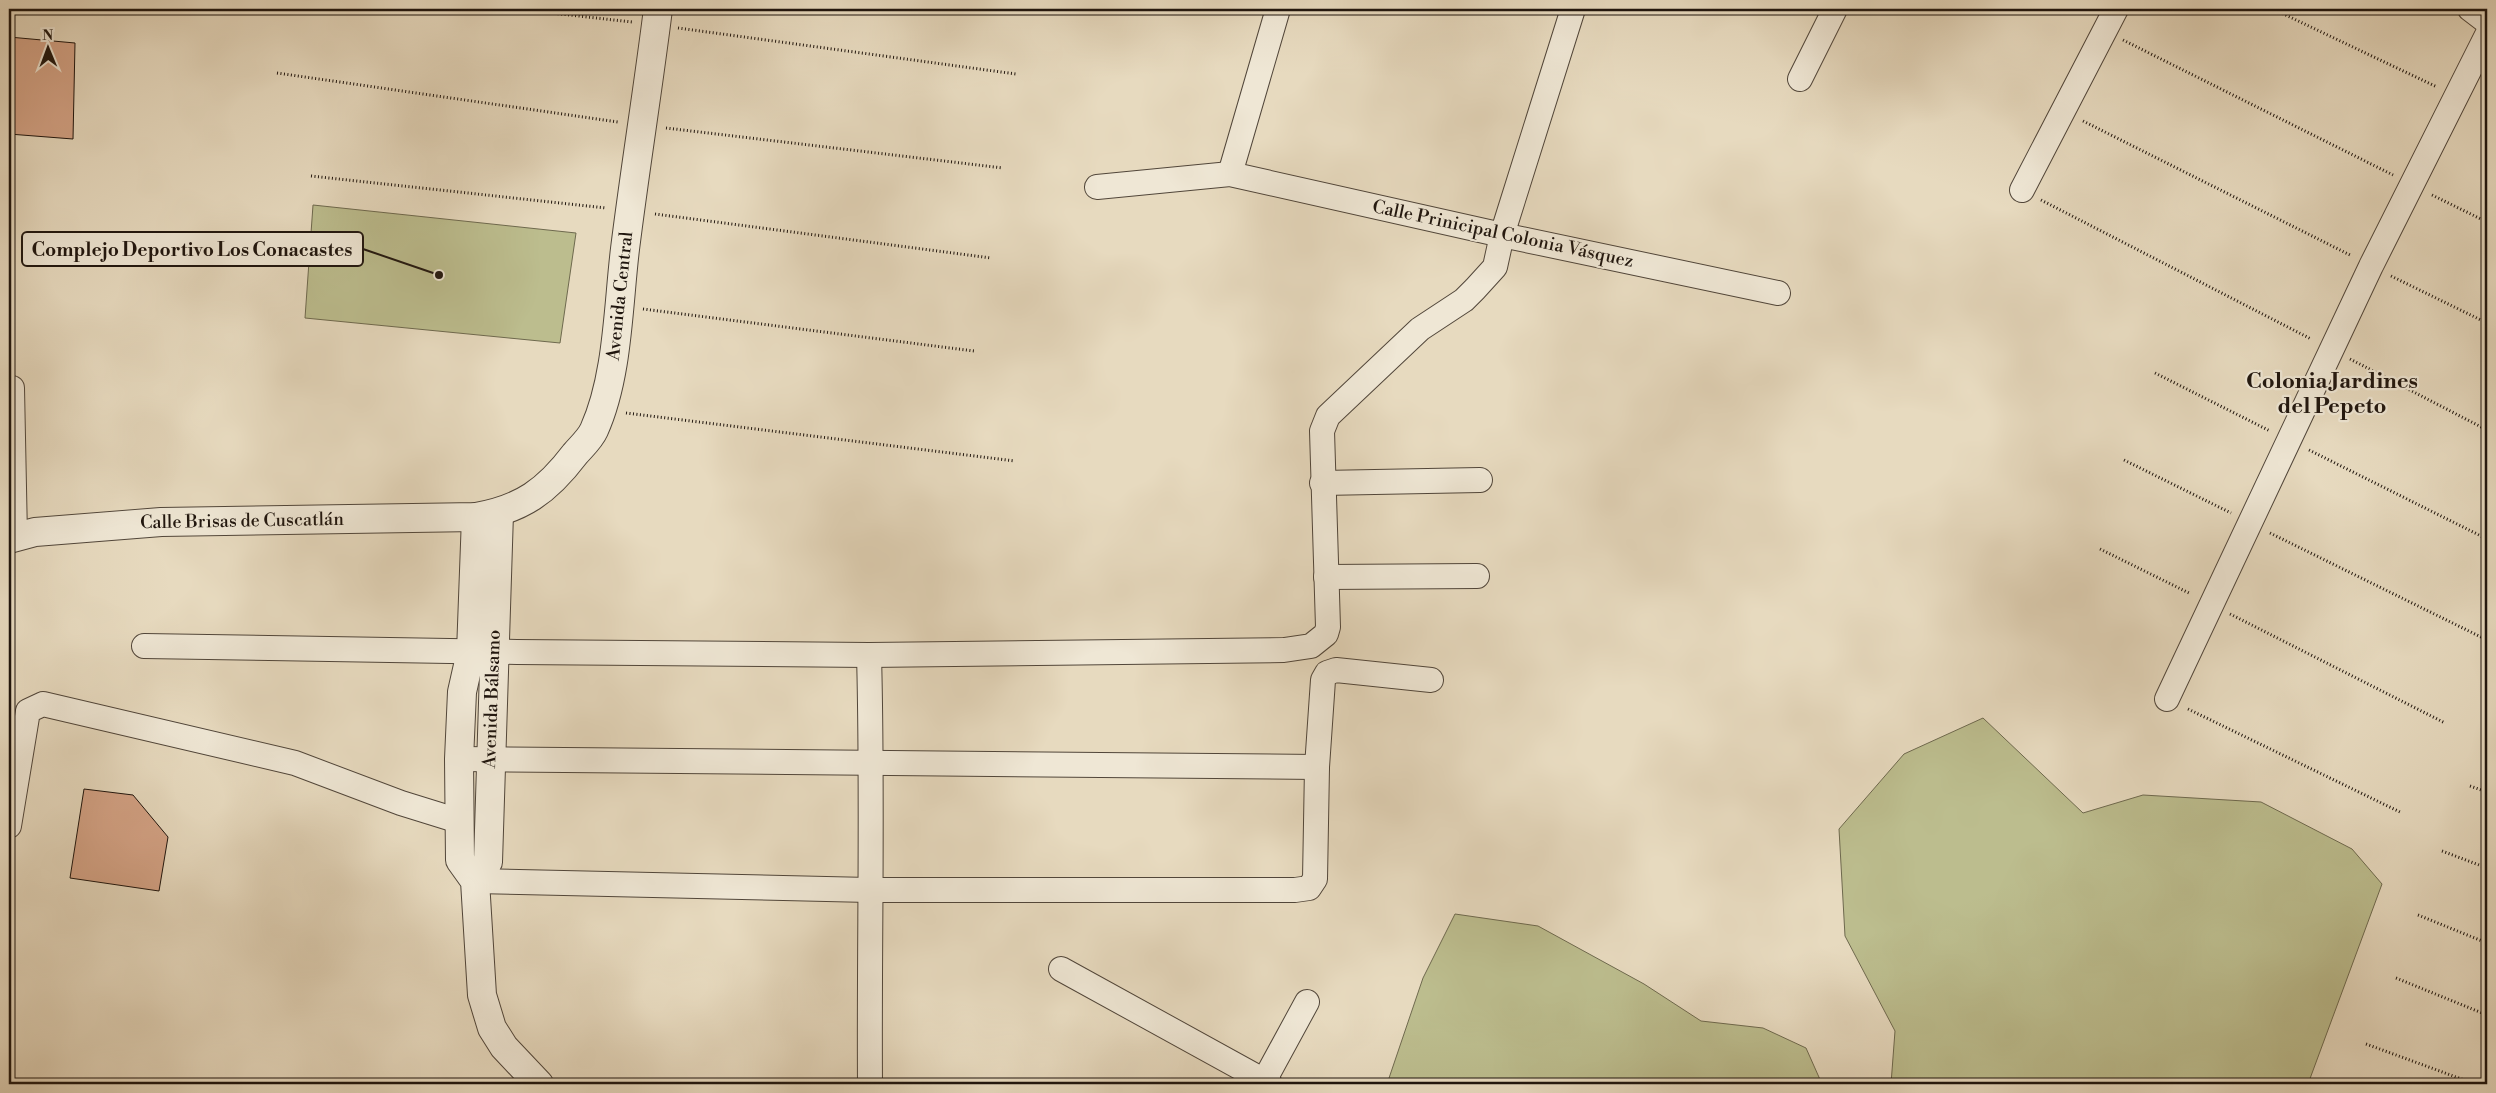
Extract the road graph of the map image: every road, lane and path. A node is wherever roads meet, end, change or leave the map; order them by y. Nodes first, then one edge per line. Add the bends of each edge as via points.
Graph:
1 (516, 9) edge
2 (1278, 9) edge
3 (1573, 9) edge
4 (1835, 9) edge
5 (2116, 9) edge
6 (2273, 9) edge
7 (2470, 9) edge
8 (657, 17) edge
9 (2487, 22) edge
10 (2105, 31) junction
11 (2487, 35) edge
12 (277, 73) dead end
13 (1016, 74) dead end
14 (1800, 79) dead end
15 (2456, 97) junction
16 (2063, 111) junction
17 (643, 125) junction
18 (1003, 168) dead end
19 (1230, 174) junction
20 (311, 176) dead end
21 (2412, 185) junction
22 (1097, 187) dead end
23 (2022, 190) joint
24 (630, 211) junction
25 (2487, 222) edge
26 (1502, 235) junction
27 (991, 258) dead end
28 (2371, 266) junction
29 (1778, 292) dead end
30 (618, 306) junction
31 (2487, 323) edge
32 (2331, 349) junction
33 (974, 351) dead end
34 (2155, 373) dead end
35 (12, 388) dead end
36 (600, 410) junction
37 (2487, 430) edge
38 (2288, 440) junction
39 (2124, 460) dead end
40 (1015, 461) dead end
41 (1480, 480) dead end
42 (1322, 483) junction
43 (488, 515) junction
44 (2250, 522) junction
45 (12, 538) edge
46 (2487, 539) edge
47 (2100, 549) dead end
48 (1477, 576) dead end
49 (1326, 577) junction
50 (2211, 604) junction
51 (2487, 640) edge
52 (144, 646) dead end
53 (1311, 646) junction
54 (483, 652) junction
55 (869, 655) junction
56 (1327, 673) junction
57 (1432, 680) dead end
58 (2167, 699) joint
59 (2445, 722) dead end
60 (460, 759) junction
61 (490, 760) junction
62 (872, 764) junction
63 (1317, 767) junction
64 (2470, 786) dead end
65 (2487, 792) edge
66 (2402, 812) dead end
67 (459, 821) junction
68 (9, 826) edge
69 (2442, 851) dead end
70 (2487, 868) edge
71 (475, 881) junction
72 (869, 890) junction
73 (2418, 915) dead end
74 (2487, 943) edge
75 (1061, 969) dead end
76 (2396, 978) dead end
77 (1307, 1002) dead end
78 (2487, 1015) edge
79 (2366, 1044) dead end
80 (1267, 1083) edge
81 (539, 1084) edge
82 (870, 1084) edge
83 (2475, 1084) edge

1 - 8 path
2 - 19 street
3 - 26 street
4 - 14 street
5 - 10 street
6 - 15 path
7 - 9 street
8 - 13 path
8 - 17 street, Avenida Central
10 - 16 street
10 - 21 path
11 - 15 street
12 - 17 path
15 - 21 street
16 - 23 street
16 - 28 path
17 - 18 path
17 - 24 street, Avenida Central
19 - 22 street, Calle Prinicipal Colonia Vásquez
19 - 26 street, Calle Prinicipal Colonia Vásquez
20 - 24 path
21 - 25 path
21 - 28 street
23 - 32 path
24 - 27 path
24 - 30 street, Avenida Central
26 - 29 street, Calle Prinicipal Colonia Vásquez
26 - 42 street via 1495,267 1470,294 1420,329 1328,416 1322,431
28 - 31 path
28 - 32 street
30 - 33 path
30 - 36 street, Avenida Central via 610,382
32 - 37 path
32 - 38 street
34 - 38 path
35 - 45 street
36 - 40 path
36 - 43 street, Avenida Central via 593,432 564,470 520,505
38 - 44 street
38 - 46 path
39 - 44 path
41 - 42 street
42 - 49 street
43 - 45 street, Calle Brisas de Cuscatlán via 152,522 53,530
43 - 54 street, Avenida Bálsamo
44 - 50 street
44 - 51 path
47 - 50 path
48 - 49 street
49 - 53 street via 1326,634
50 - 58 street
50 - 59 path
52 - 54 street
53 - 55 street via 1274,650
53 - 56 street
54 - 55 street
54 - 60 street, Avenida Bálsamo via 462,692
54 - 61 street, Avenida Bálsamo
55 - 62 street
56 - 57 street via 1336,670
56 - 63 street via 1323,680
58 - 66 path
60 - 61 street
60 - 67 street, Avenida Bálsamo
61 - 62 street
61 - 71 street, Avenida Bálsamo via 488,862
62 - 63 street
62 - 72 street
63 - 72 street via 1315,879 1309,888
64 - 65 path
67 - 68 street via 295,763 43,704 28,711
67 - 71 street, Avenida Bálsamo via 460,860
69 - 70 path
71 - 72 street
71 - 81 street via 482,995 492,1028 504,1047
72 - 82 street
73 - 74 path
75 - 80 street
76 - 78 path
77 - 80 street
79 - 83 path

